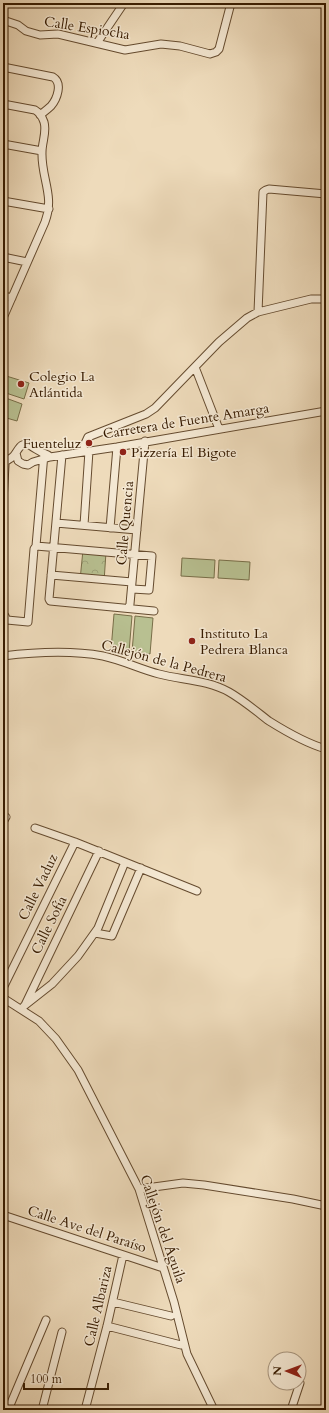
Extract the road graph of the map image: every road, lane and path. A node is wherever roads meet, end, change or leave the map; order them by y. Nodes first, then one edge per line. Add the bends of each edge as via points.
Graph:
1 (232, 3) edge
2 (122, 4) edge
3 (3, 20) edge
4 (97, 43) junction
5 (3, 67) edge
6 (3, 104) edge
7 (40, 114) junction
8 (4, 144) edge
9 (42, 151) junction
10 (3, 153) edge
11 (326, 194) edge
12 (3, 201) edge
13 (49, 209) junction
14 (3, 257) edge
15 (27, 262) junction
16 (3, 296) edge
17 (12, 298) junction
18 (326, 299) edge
19 (258, 312) junction
20 (3, 318) edge
21 (195, 367) junction
22 (326, 411) edge
23 (219, 429) junction
24 (145, 441) junction
25 (117, 447) junction
26 (34, 448) junction
27 (90, 451) junction
28 (81, 452) junction
29 (16, 453) junction
30 (62, 455) junction
31 (46, 456) junction
32 (33, 462) junction
33 (20, 463) junction
34 (4, 464) edge
35 (3, 502) edge
36 (56, 523) junction
37 (84, 525) junction
38 (110, 528) junction
39 (137, 530) junction
40 (35, 547) junction
41 (54, 548) junction
42 (135, 556) junction
43 (51, 575) junction
44 (132, 585) junction
45 (129, 607) junction
46 (154, 611) dead end
47 (4, 616) dead end
48 (3, 656) edge
49 (326, 750) edge
50 (35, 828) dead end
51 (75, 842) junction
52 (99, 852) junction
53 (126, 862) junction
54 (141, 868) junction
55 (197, 891) dead end
56 (95, 933) junction
57 (3, 988) edge
58 (3, 998) edge
59 (23, 1008) junction
60 (139, 1189) junction
61 (326, 1206) edge
62 (3, 1215) edge
63 (123, 1255) junction
64 (163, 1268) junction
65 (113, 1302) junction
66 (171, 1316) dead end
67 (46, 1320) dead end
68 (107, 1326) junction
69 (62, 1332) dead end
70 (180, 1345) dead end
71 (297, 1391) edge
72 (8, 1410) edge
73 (42, 1410) edge
74 (85, 1410) edge
75 (214, 1410) edge
76 (291, 1410) edge

1 - 4 street, Calle Espiocha via 219,49 210,54 161,44 125,50
2 - 4 street
3 - 4 street, Calle Espiocha via 40,35 58,34
5 - 7 street via 53,77 58,82 54,102
6 - 7 street via 35,110
7 - 9 street via 45,129
8 - 9 street
8 - 10 street
9 - 13 street
11 - 19 street via 269,189 263,192
12 - 13 street
13 - 15 street
14 - 15 street
15 - 17 street
16 - 17 street
17 - 20 street
18 - 19 street via 311,299
19 - 21 street via 219,342
21 - 23 street
21 - 28 street via 155,408 88,437
22 - 23 street, Carretera de Fuente Amarga
23 - 24 street, Carretera de Fuente Amarga
24 - 25 street, Carretera de Fuente Amarga
24 - 39 street, Calle Quencia
25 - 27 street, Carretera de Fuente Amarga
25 - 38 street
26 - 29 street via 23,445
26 - 31 street
26 - 32 street via 36,454
27 - 28 street, Carretera de Fuente Amarga
27 - 37 street
28 - 30 street, Carretera de Fuente Amarga
29 - 33 street via 16,459
29 - 34 street
30 - 31 street, Carretera de Fuente Amarga
30 - 36 street
31 - 32 street, Carretera de Fuente Amarga
31 - 40 street
32 - 33 street via 26,465
33 - 34 street
34 - 35 street
36 - 37 street
36 - 41 street
37 - 38 street
38 - 39 street
39 - 42 street, Calle Quencia
40 - 41 street
40 - 47 street via 28,622 7,620
41 - 42 street
41 - 43 street
42 - 44 street, Calle Quencia
42 - 44 street via 152,556 149,590
43 - 44 street
43 - 45 street via 50,601
44 - 45 street, Calle Quencia
45 - 46 street
48 - 49 street, Callejón de la Pedrera via 35,652 70,652 103,656 158,674 220,688 277,726
50 - 51 street
51 - 52 street
51 - 57 street, Calle Vaduz
52 - 53 street
52 - 59 street, Calle Sofía
53 - 54 street
53 - 56 street
54 - 55 street
54 - 56 street via 112,936
56 - 59 street via 52,984
58 - 59 street, Callejón del Águila
59 - 60 street, Callejón del Águila via 56,1039 78,1070
60 - 61 street via 183,1183 197,1184
60 - 64 street, Callejón del Águila
62 - 63 street, Calle Ave del Paraíso
63 - 64 street, Calle Ave del Paraíso
63 - 65 street, Calle Albariza
64 - 75 street, Callejón del Águila via 187,1354
65 - 66 street
65 - 68 street, Calle Albariza
67 - 72 street
68 - 70 street
68 - 74 street, Calle Albariza
69 - 73 street
71 - 76 street

